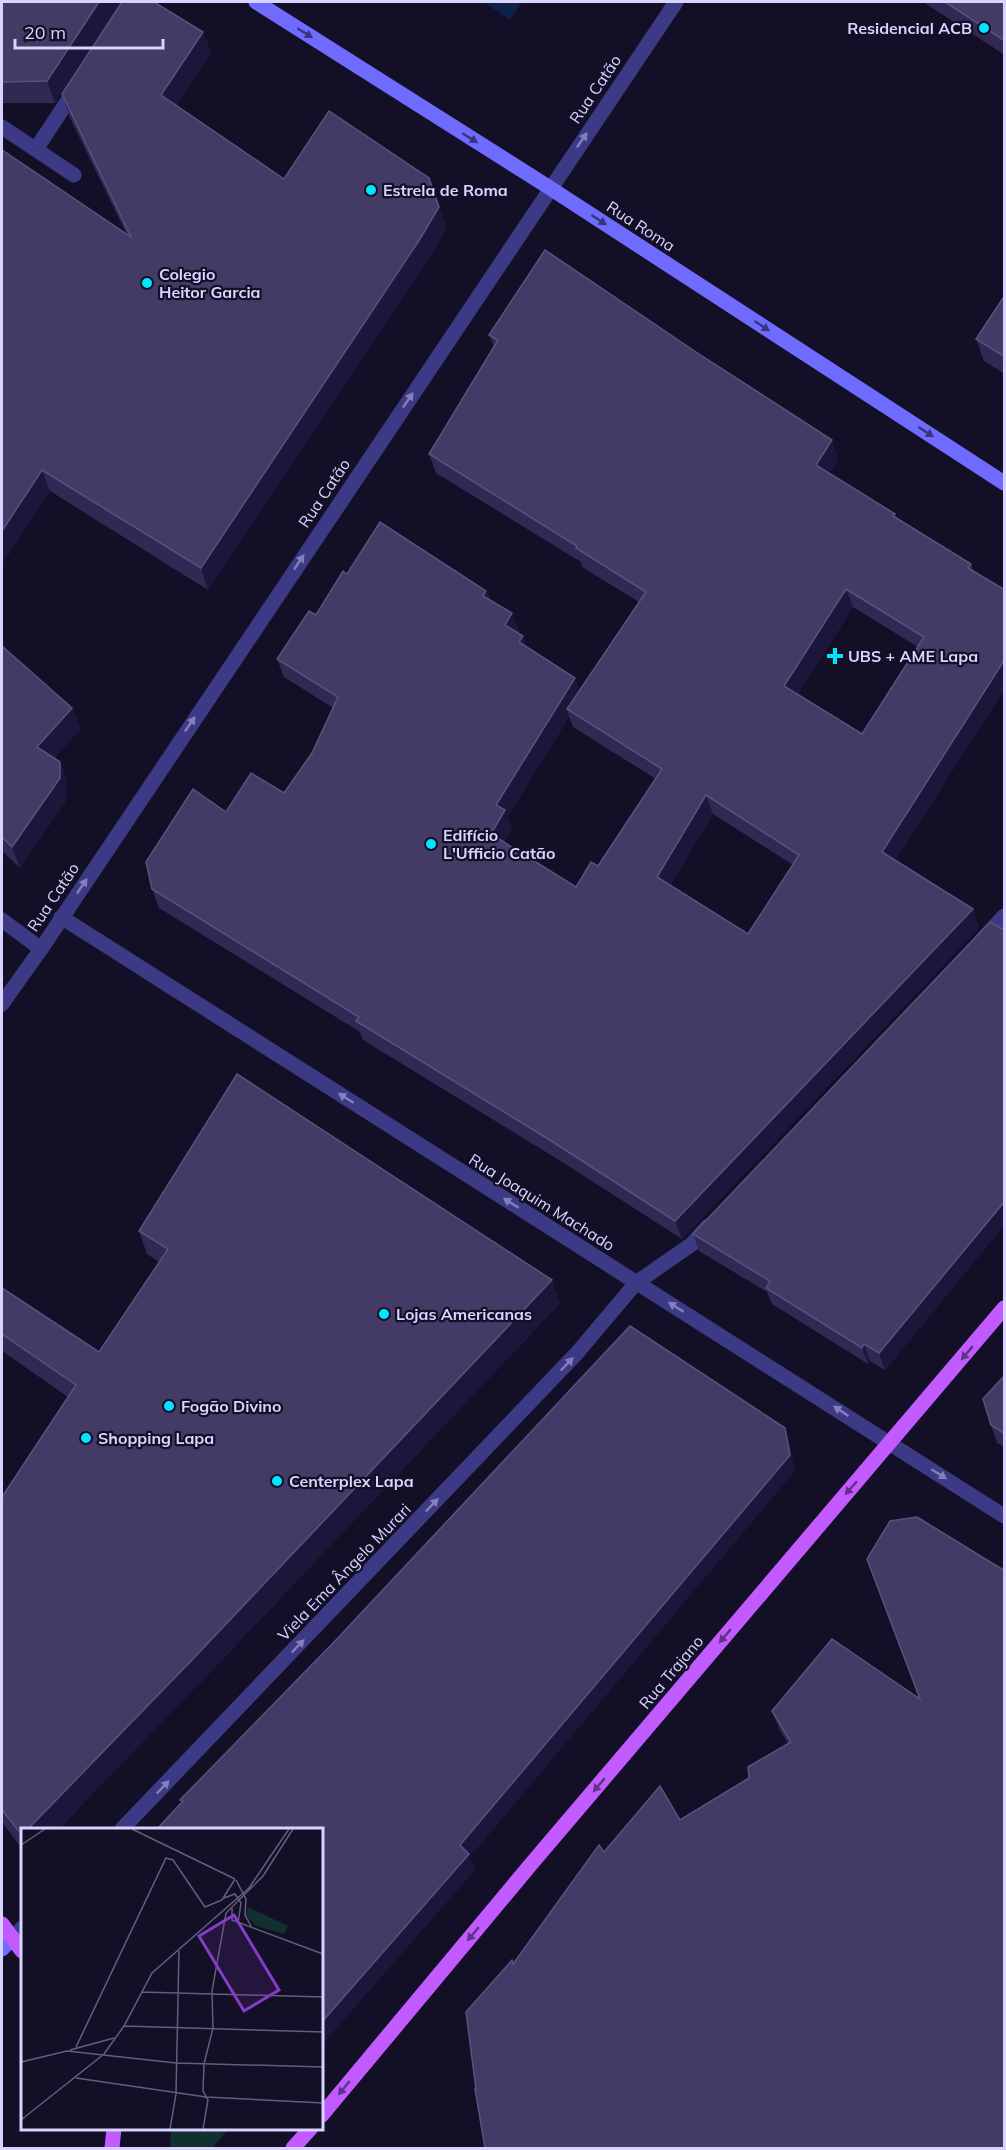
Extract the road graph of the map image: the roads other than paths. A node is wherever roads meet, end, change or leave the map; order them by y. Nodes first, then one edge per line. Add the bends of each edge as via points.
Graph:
1 (256, 2) edge
2 (676, 2) edge
3 (88, 70) edge
4 (2, 126) edge
5 (36, 149) junction
6 (74, 175) dead end
7 (550, 188) junction
8 (1005, 483) edge
9 (1005, 916) edge
10 (61, 917) junction
11 (2, 920) edge
12 (41, 949) junction
13 (972, 950) edge
14 (2, 1004) edge
15 (716, 1218) edge
16 (636, 1282) junction
17 (1005, 1308) edge
18 (889, 1443) junction
19 (1005, 1516) edge
20 (123, 1828) edge
21 (2, 1924) edge
22 (18, 1933) edge
23 (2, 1949) edge
24 (322, 2115) edge
25 (114, 2129) edge
26 (309, 2129) edge
27 (111, 2148) edge
28 (293, 2148) edge

1 -> 7 street, Rua Roma
7 -> 2 street, Rua Catão
3 - 5 street
4 - 5 street
5 - 6 street
7 -> 8 street, Rua Roma
10 -> 7 street, Rua Catão
9 - 13 street
10 - 12 street, Rua Catão
16 -> 10 street, Rua Joaquim Machado
11 - 12 street
12 - 14 street, Rua Catão
15 - 16 street, Viela Ema Ângelo Murari via 692,1244
18 -> 16 street, Rua Joaquim Machado
20 -> 16 street, Viela Ema Ângelo Murari via 577,1353
17 -> 18 main road, Rua Trajano
18 -> 19 street, Rua Joaquim Machado
18 -> 24 main road, Rua Trajano
21 - 22 main road
22 - 23 street
25 - 27 main road
26 - 28 main road

